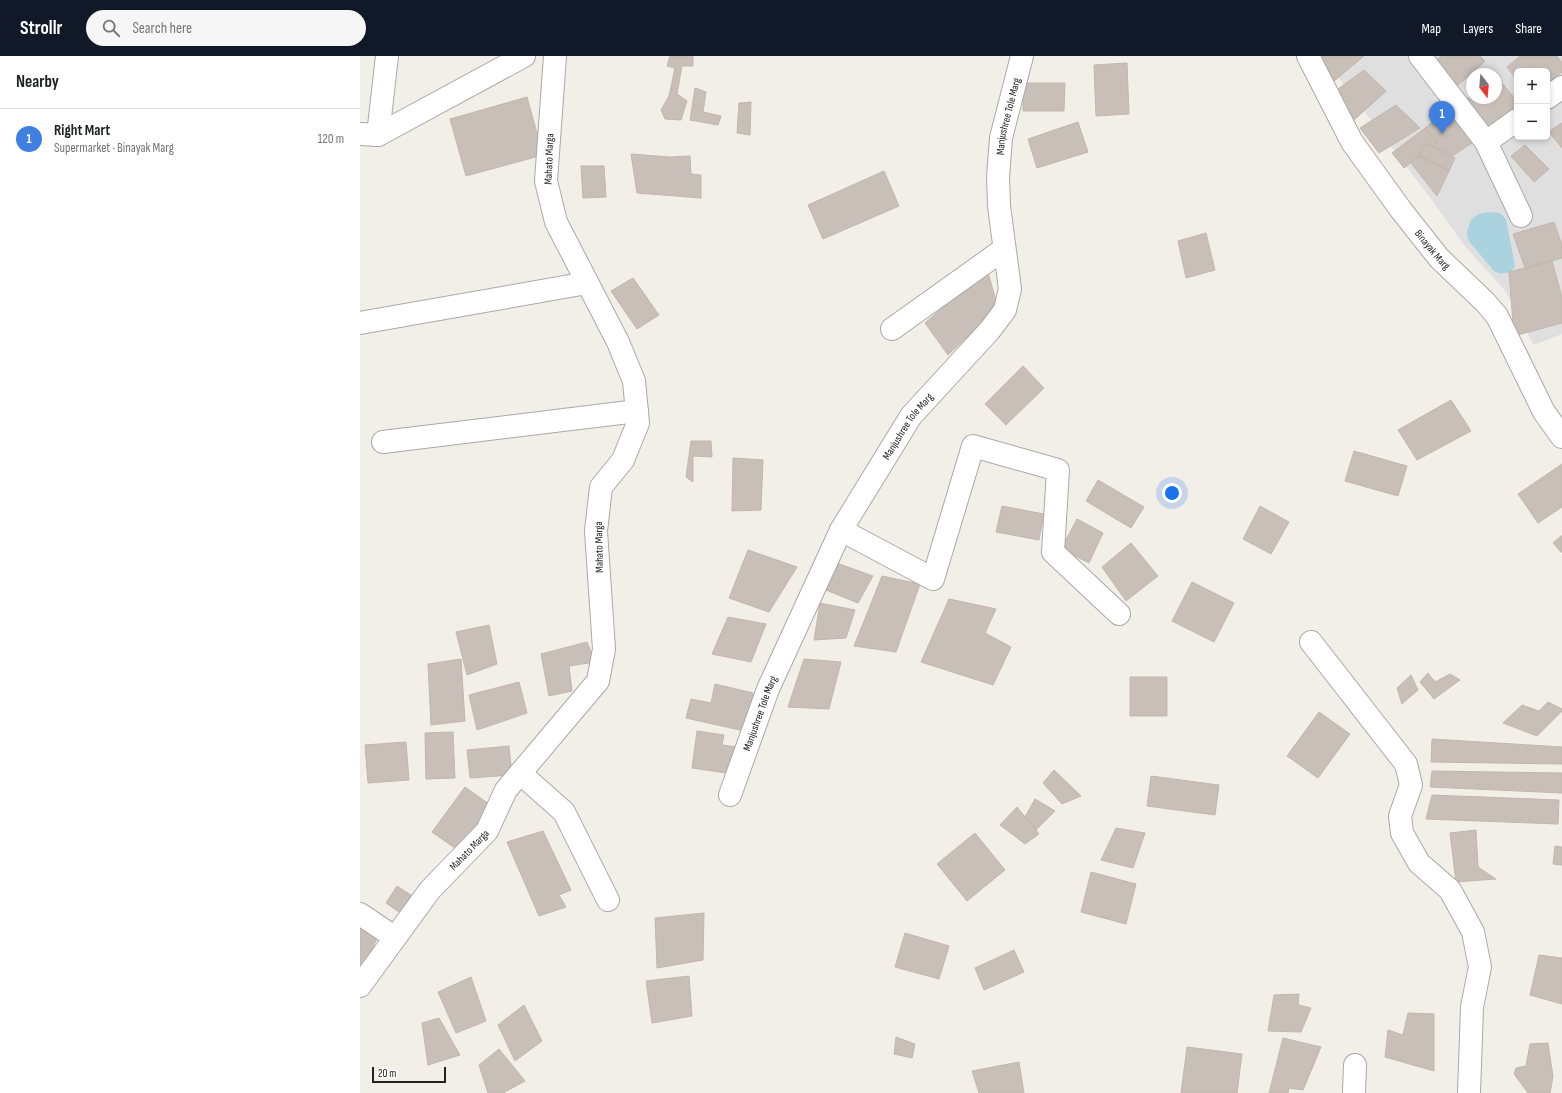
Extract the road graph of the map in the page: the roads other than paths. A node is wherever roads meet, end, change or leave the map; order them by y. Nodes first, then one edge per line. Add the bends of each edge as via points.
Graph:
1 (387, 56) edge
2 (524, 56) edge
3 (555, 56) edge
4 (1022, 56) edge
5 (1308, 56) edge
6 (1420, 56) edge
7 (1562, 87) edge
8 (1550, 96) edge
9 (1514, 122) edge
10 (369, 134) edge
11 (1486, 142) junction
12 (1521, 216) dead end
13 (1004, 249) junction
14 (587, 283) junction
15 (360, 323) edge
16 (892, 329) dead end
17 (637, 410) junction
18 (1562, 437) edge
19 (383, 442) dead end
20 (841, 530) junction
21 (1119, 614) dead end
22 (1312, 642) dead end
23 (520, 773) junction
24 (730, 794) dead end
25 (608, 900) dead end
26 (360, 914) edge
27 (394, 937) junction
28 (360, 986) edge
29 (1355, 1065) dead end
30 (1354, 1093) edge
31 (1469, 1093) edge

1 - 10 street
2 - 10 street
3 - 14 street, Mahato Marga via 546,181 556,222
4 - 13 street, Manjushree Tole Marg via 1002,138 998,177 998,206
5 - 18 street, Binayak Marg via 1352,142 1401,210 1439,258 1497,316 1544,412
6 - 11 street
7 - 8 street
9 - 11 street
11 - 12 street
13 - 16 street
13 - 20 street, Manjushree Tole Marg via 1010,290 1005,310 990,330 911,416
14 - 15 street
14 - 17 street, Mahato Marga via 618,342 634,381
17 - 19 street
17 - 23 street, Mahato Marga via 638,423 623,460 601,487 596,531 604,650 598,681
20 - 21 street via 933,579 973,446 1058,470 1053,552
20 - 24 street, Manjushree Tole Marg via 768,689
22 - 31 street via 1406,764 1411,785 1400,816 1402,832 1419,863 1450,890 1473,932 1480,967 1472,1007
23 - 25 street via 564,812
23 - 27 street, Mahato Marga via 506,790 487,831 430,890
26 - 27 street
27 - 28 street, Mahato Marga
29 - 30 street

